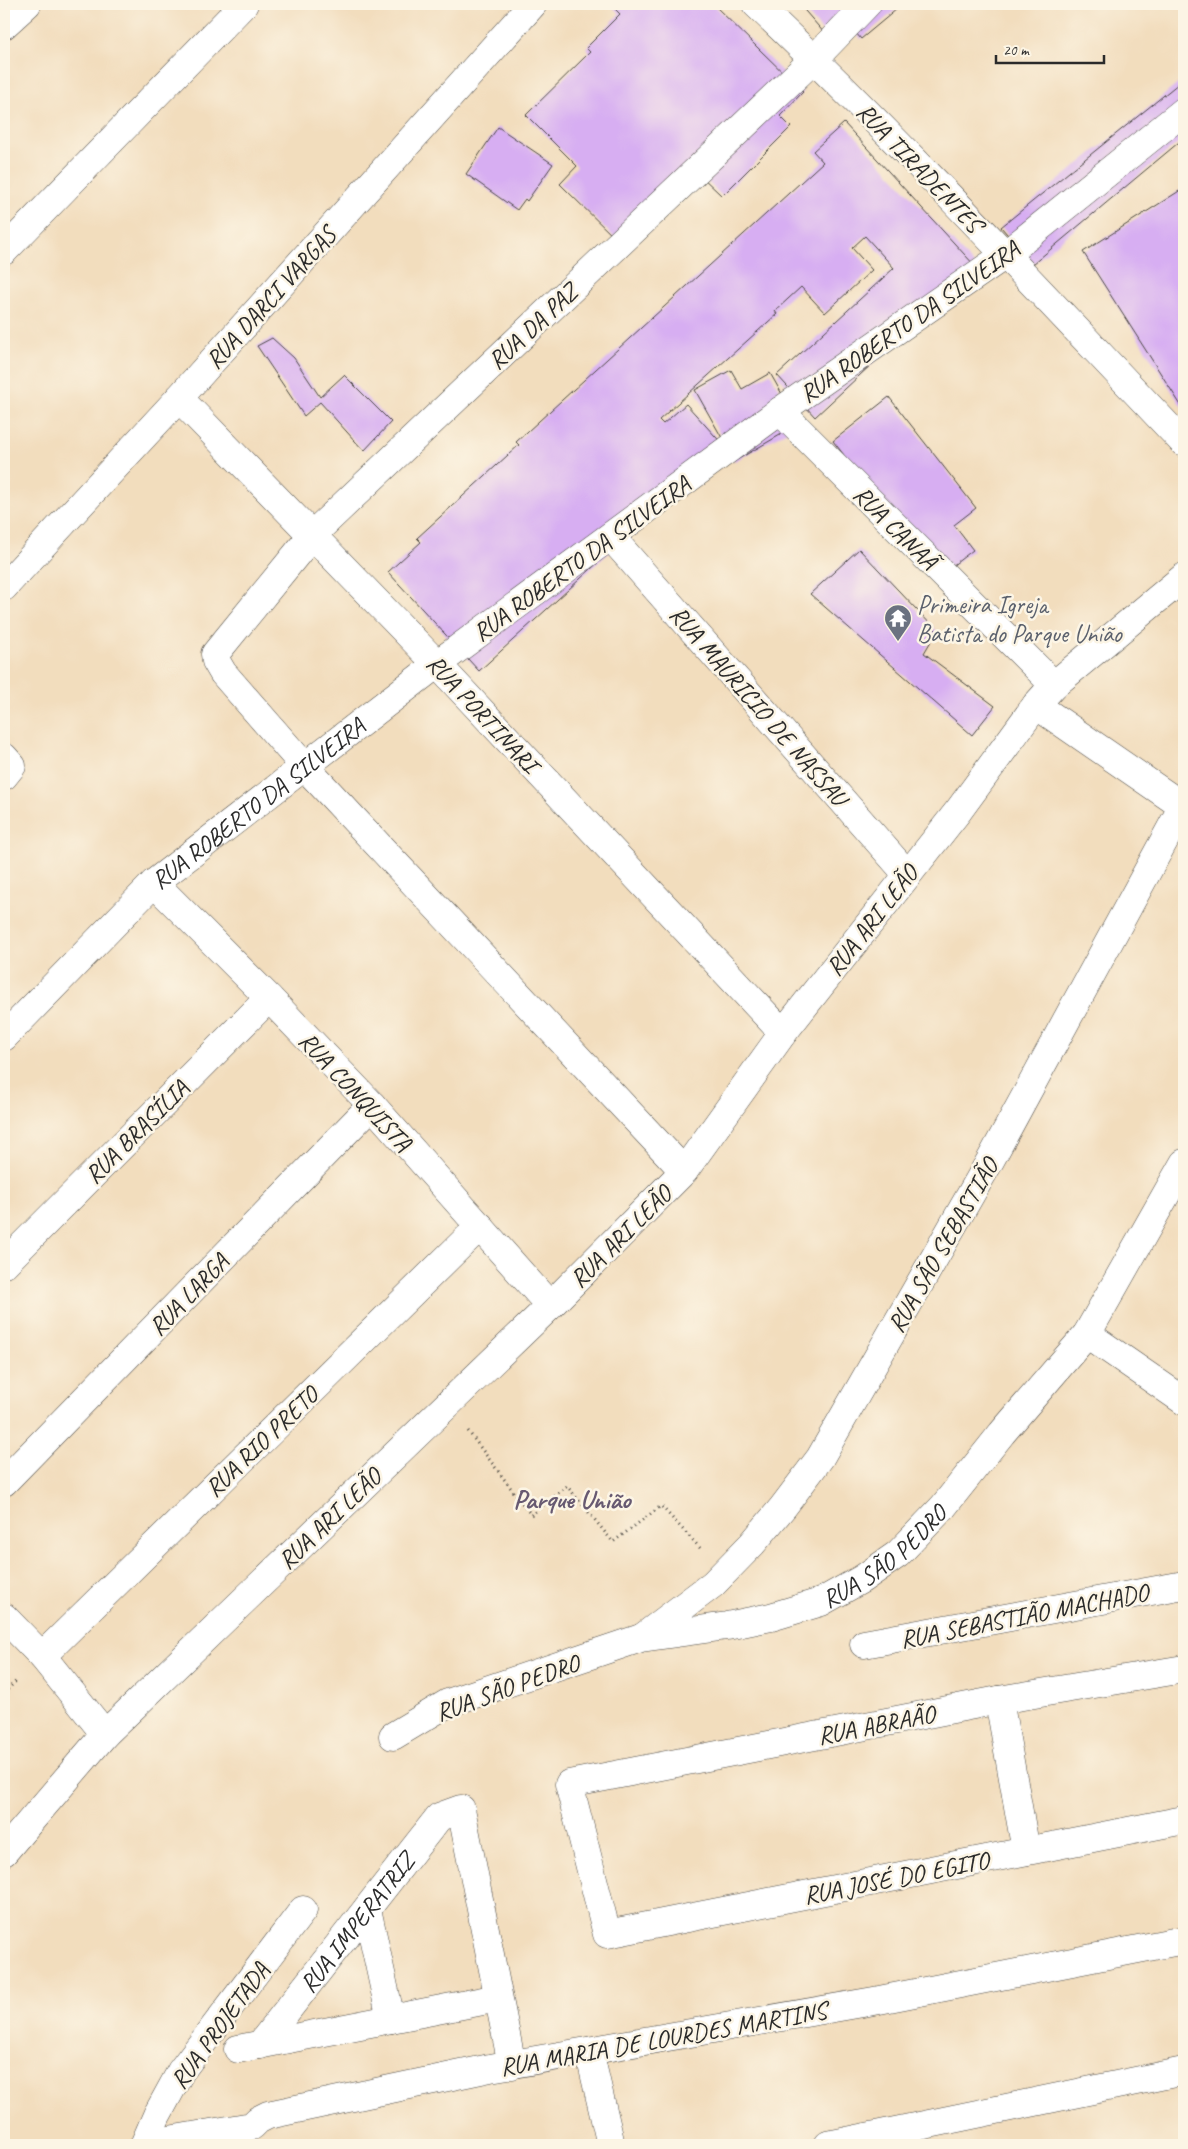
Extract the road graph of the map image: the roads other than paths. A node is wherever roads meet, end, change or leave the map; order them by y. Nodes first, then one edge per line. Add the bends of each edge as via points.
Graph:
1 (27, 4) edge
2 (244, 4) edge
3 (533, 4) edge
4 (756, 4) edge
5 (867, 4) edge
6 (4, 24) edge
7 (814, 59) junction
8 (1184, 111) edge
9 (4, 251) edge
10 (1005, 255) junction
11 (179, 398) junction
12 (780, 411) junction
13 (1184, 443) edge
14 (313, 534) junction
15 (611, 537) junction
16 (1184, 577) edge
17 (4, 588) edge
18 (436, 664) junction
19 (1045, 695) junction
20 (4, 758) edge
21 (305, 767) junction
22 (4, 776) edge
23 (1184, 807) edge
24 (907, 874) junction
25 (154, 883) junction
26 (269, 998) junction
27 (783, 1032) junction
28 (4, 1038) edge
29 (372, 1105) junction
30 (1184, 1164) edge
31 (684, 1172) junction
32 (480, 1226) junction
33 (4, 1264) edge
34 (550, 1306) junction
35 (1088, 1334) junction
36 (1184, 1401) edge
37 (4, 1482) edge
38 (1184, 1585) edge
39 (4, 1617) edge
40 (642, 1638) junction
41 (864, 1644) dead end
42 (42, 1656) junction
43 (1184, 1669) edge
44 (999, 1700) junction
45 (105, 1734) junction
46 (393, 1736) dead end
47 (1184, 1820) edge
48 (1026, 1851) junction
49 (4, 1852) edge
50 (367, 1909) junction
51 (303, 1910) dead end
52 (607, 1934) joint
53 (1184, 1940) edge
54 (498, 1998) junction
55 (391, 2019) junction
56 (589, 2051) junction
57 (512, 2065) junction
58 (1184, 2071) edge
59 (252, 2135) edge
60 (144, 2144) edge
61 (611, 2145) edge
62 (828, 2145) edge

1 - 6 street
2 - 9 street
3 - 11 street, RUA DARCI VARGAS
4 - 7 street, RUA TIRADENTES
5 - 7 street, RUA DA PAZ
7 - 10 street, RUA TIRADENTES
7 - 14 street, RUA DA PAZ
8 - 10 street, RUA ROBERTO DA SILVEIRA
10 - 12 street, RUA ROBERTO DA SILVEIRA
10 - 13 street, RUA TIRADENTES
11 - 14 street, RUA PORTINARI
11 - 17 street, RUA DARCI VARGAS
12 - 15 street, RUA ROBERTO DA SILVEIRA
12 - 19 street, RUA CANAÃ
14 - 18 street, RUA PORTINARI
14 - 21 street, RUA DA PAZ via 215,654 223,673
15 - 18 street, RUA ROBERTO DA SILVEIRA
15 - 24 street, RUA MAURICIO DE NASSAU
16 - 19 street, RUA ARI LEÃO
18 - 21 street, RUA ROBERTO DA SILVEIRA
18 - 27 street, RUA PORTINARI
19 - 23 street, RUA CANAÃ
19 - 24 street, RUA ARI LEÃO
20 - 22 street via 12,766
21 - 25 street, RUA ROBERTO DA SILVEIRA
21 - 31 street
23 - 40 street, RUA SÃO SEBASTIÃO via 991,1159 820,1458 783,1507 724,1573
24 - 27 street, RUA ARI LEÃO
25 - 26 street, RUA CONQUISTA
25 - 28 street, RUA ROBERTO DA SILVEIRA
26 - 29 street, RUA CONQUISTA
26 - 33 street, RUA BRASÍLIA
27 - 31 street, RUA ARI LEÃO
29 - 32 street, RUA CONQUISTA
29 - 37 street, RUA LARGA
30 - 35 street, RUA SÃO PEDRO
31 - 34 street, RUA ARI LEÃO
32 - 34 street, RUA CONQUISTA
32 - 42 street, RUA RIO PRETO
34 - 45 street, RUA ARI LEÃO
35 - 36 street
35 - 40 street, RUA SÃO PEDRO via 943,1507 898,1554 862,1579 821,1602 771,1617
38 - 41 street, RUA SEBASTIÃO MACHADO
39 - 42 street
40 - 46 street, RUA SÃO PEDRO via 448,1702
42 - 45 street
43 - 44 street, RUA ABRAÃO
44 - 48 street
44 - 52 street, RUA ABRAÃO via 570,1784
45 - 49 street, RUA ARI LEÃO
47 - 48 street, RUA JOSÉ DO EGITO
48 - 52 street, RUA JOSÉ DO EGITO
50 - 54 street, RUA IMPERATRIZ via 439,1817 461,1809
50 - 55 street
50 - 55 street, RUA IMPERATRIZ via 249,2047
51 - 60 street, RUA PROJETADA via 181,2071
53 - 56 street, RUA MARIA DE LOURDES MARTINS via 874,2001
54 - 55 street
54 - 57 street
56 - 57 street, RUA MARIA DE LOURDES MARTINS
56 - 61 street
57 - 59 street, RUA MARIA DE LOURDES MARTINS via 268,2115 258,2120
58 - 62 street
59 - 60 street, RUA MARIA DE LOURDES MARTINS

